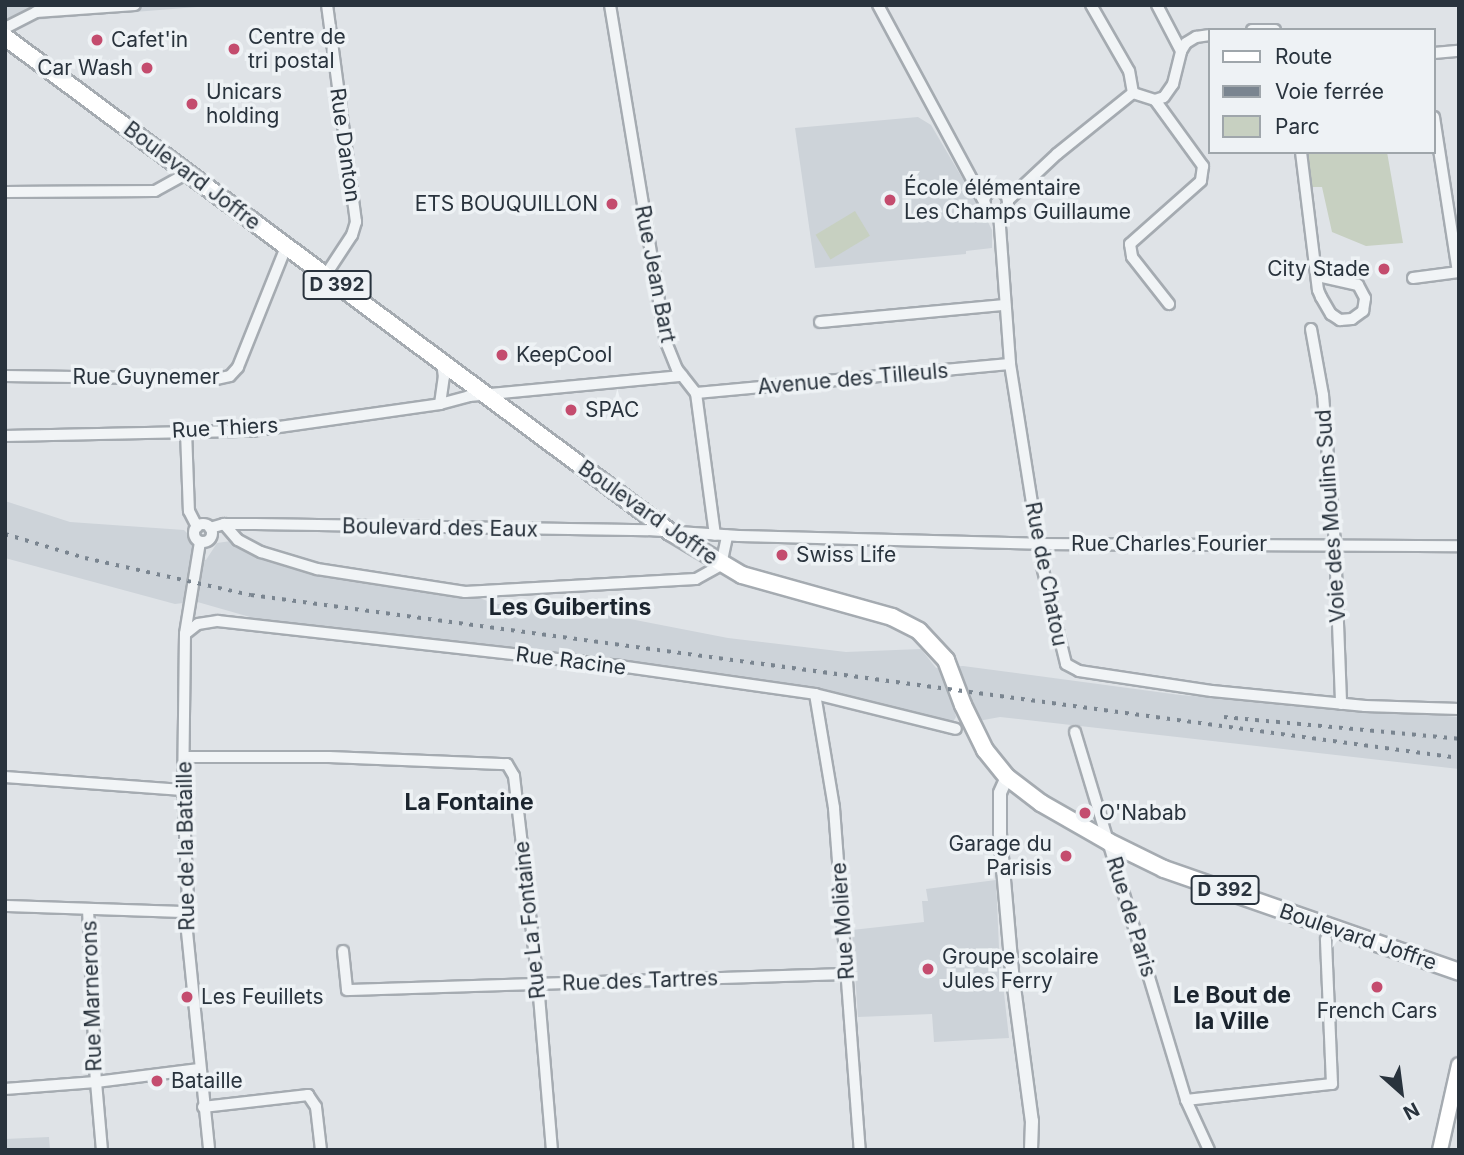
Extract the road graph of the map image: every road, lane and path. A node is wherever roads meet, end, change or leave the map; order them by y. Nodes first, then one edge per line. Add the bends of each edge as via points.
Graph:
1 (135, 5) edge
2 (327, 5) edge
3 (610, 5) edge
4 (878, 5) edge
5 (1091, 5) edge
6 (1157, 5) edge
7 (35, 9) edge
8 (5, 28) edge
9 (1208, 35) edge
10 (5, 37) edge
11 (1181, 51) junction
12 (1459, 51) edge
13 (1436, 53) edge
14 (1133, 93) junction
15 (1155, 100) junction
16 (1436, 130) edge
17 (1301, 154) edge
18 (188, 173) junction
19 (5, 192) edge
20 (1008, 200) junction
21 (985, 204) junction
22 (999, 213) junction
23 (286, 247) junction
24 (1458, 272) edge
25 (325, 276) junction
26 (1317, 276) junction
27 (1413, 278) dead end
28 (1169, 304) dead end
29 (1005, 305) junction
30 (820, 322) dead end
31 (1311, 329) dead end
32 (442, 362) junction
33 (1010, 365) junction
34 (5, 376) edge
35 (682, 376) junction
36 (696, 393) junction
37 (485, 395) junction
38 (440, 404) junction
39 (186, 431) junction
40 (5, 436) edge
41 (225, 524) junction
42 (197, 527) junction
43 (210, 528) junction
44 (670, 532) junction
45 (715, 535) junction
46 (727, 536) junction
47 (200, 541) junction
48 (1039, 544) junction
49 (1335, 545) junction
50 (1459, 546) edge
51 (721, 565) junction
52 (185, 634) junction
53 (815, 694) junction
54 (1341, 704) junction
55 (1459, 709) edge
56 (956, 729) dead end
57 (1075, 732) dead end
58 (184, 757) junction
59 (5, 777) edge
60 (1007, 777) junction
61 (183, 790) junction
62 (1109, 842) junction
63 (5, 906) edge
64 (88, 909) junction
65 (185, 912) junction
66 (1326, 939) dead end
67 (343, 951) dead end
68 (1459, 972) edge
69 (848, 974) junction
70 (538, 984) junction
71 (1459, 1065) edge
72 (199, 1069) junction
73 (96, 1082) junction
74 (5, 1089) edge
75 (1186, 1100) junction
76 (203, 1107) junction
77 (102, 1150) edge
78 (209, 1150) edge
79 (321, 1150) edge
80 (552, 1150) edge
81 (860, 1150) edge
82 (1031, 1150) edge
83 (1209, 1150) edge
84 (1440, 1150) edge

1 - 7 street
2 - 25 street, Rue Danton via 356,222 352,236
3 - 35 street, Rue Jean Bart via 666,342
4 - 21 street
5 - 14 street via 1129,71
6 - 11 street
7 - 8 street
9 - 11 street via 1196,37
10 - 18 main road, Boulevard Joffre / D 392
11 - 15 street via 1173,84 1164,97
12 - 13 street
14 - 15 street
14 - 20 street via 1056,154
15 - 28 street via 1203,166 1201,181 1130,244 1132,257
16 - 24 street
17 - 26 street
18 - 19 street via 155,191
18 - 23 main road, Boulevard Joffre / D 392
20 - 21 street via 1004,193 993,191 987,194
20 - 22 street
21 - 22 street via 989,211
22 - 29 street, Rue de Chatou
23 - 25 main road, Boulevard Joffre / D 392
23 - 34 street, Rue Guynemer via 238,367 230,376
24 - 27 street
25 - 32 main road, Boulevard Joffre / D 392
26 - 26 street via 1358,285 1366,298 1363,311 1352,319 1336,317 1321,298
29 - 30 street
29 - 33 street, Rue de Chatou
31 - 49 street, Voie des Moulins Sud via 1324,395
32 - 37 main road, Boulevard Joffre / D 392
32 - 38 street
33 - 36 street, Avenue des Tilleuls
33 - 48 street, Rue de Chatou
35 - 36 street, Rue Jean Bart
35 - 37 street, Rue Thiers
36 - 45 street
37 - 38 street, Rue Thiers
37 - 44 main road, Boulevard Joffre / D 392
38 - 39 street, Rue Thiers via 251,431
39 - 40 street, Rue Thiers
39 - 42 street via 189,510
41 - 43 street, Boulevard des Eaux
41 - 44 street, Boulevard des Eaux
41 - 51 street via 238,540 261,552 317,569 465,592 696,579
42 - 43 street
42 - 47 street via 194,535
43 - 47 street via 210,539
44 - 45 street, Rue Charles Fourier
44 - 51 main road, Boulevard Joffre / D 392
45 - 46 street, Rue Charles Fourier
46 - 48 street, Rue Charles Fourier
46 - 51 street
47 - 52 street, Rue de la Bataille
48 - 49 street, Rue Charles Fourier
48 - 54 street, Rue de Chatou via 1063,660 1072,668 1212,691
49 - 50 street, Rue Charles Fourier
49 - 54 street, Voie des Moulins Sud
51 - 60 main road, Boulevard Joffre / D 392 via 761,582 892,617 919,631 946,660 975,733
52 - 53 street, Rue Racine via 198,624 218,621 619,666
52 - 58 street, Rue de la Bataille
53 - 56 street, Rue Racine
53 - 69 street, Rue Molière via 834,808
54 - 55 street, Rue de Chatou
57 - 62 street, Rue de Paris
58 - 61 street, Rue de la Bataille
58 - 70 street, Rue La Fontaine via 507,764 514,776
59 - 61 street
60 - 62 main road, Boulevard Joffre / D 392 via 1041,803
60 - 82 street via 1000,793 1000,834 1032,1121
61 - 65 street, Rue de la Bataille
62 - 68 main road, Boulevard Joffre / D 392 via 1164,869
62 - 75 street, Rue de Paris
63 - 64 street
64 - 65 street
64 - 73 street, Rue Marnerons
65 - 72 street, Rue de la Bataille
66 - 75 street via 1332,1084
67 - 70 street, Rue des Tartres via 347,990
69 - 70 street, Rue des Tartres
69 - 81 street, Rue Molière
70 - 80 street, Rue La Fontaine
71 - 84 main road
72 - 73 street
72 - 76 street, Rue de la Bataille
73 - 74 street
73 - 77 street, Rue Marnerons
75 - 83 street, Rue de Paris
76 - 78 street, Rue de la Bataille
76 - 79 street via 308,1095 316,1107

